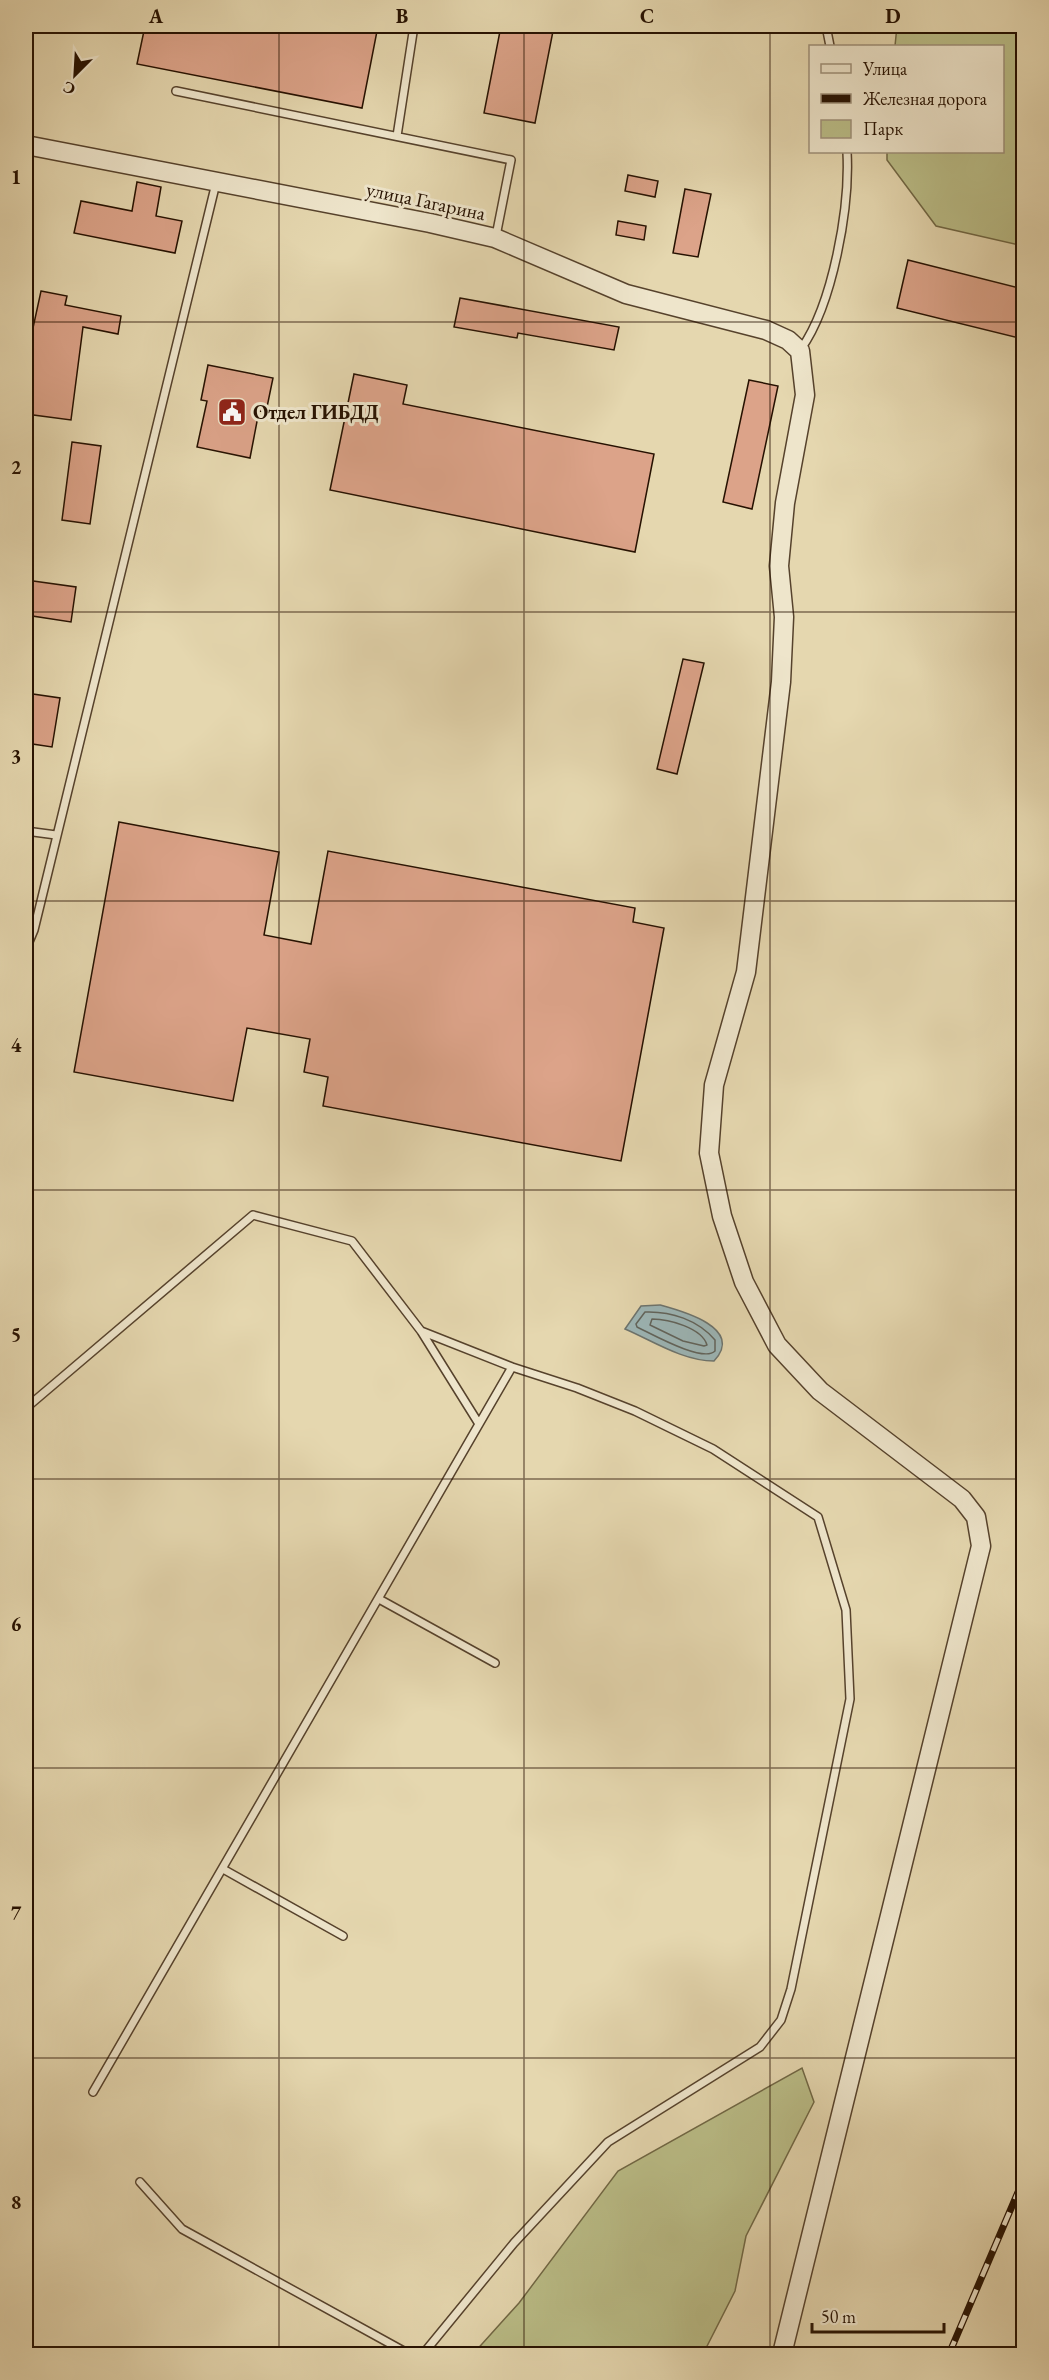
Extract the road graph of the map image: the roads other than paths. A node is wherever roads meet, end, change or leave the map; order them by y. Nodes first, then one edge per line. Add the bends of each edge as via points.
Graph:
1 (414, 26) edge
2 (826, 26) edge
3 (830, 45) edge
4 (176, 91) dead end
5 (397, 136) junction
6 (26, 146) edge
7 (847, 153) edge
8 (216, 183) junction
9 (495, 238) junction
10 (800, 351) junction
11 (26, 831) edge
12 (57, 835) junction
13 (26, 949) edge
14 (421, 1331) junction
15 (512, 1367) junction
16 (26, 1408) edge
17 (479, 1424) junction
18 (379, 1599) junction
19 (495, 1663) dead end
20 (223, 1869) junction
21 (343, 1936) dead end
22 (93, 2092) dead end
23 (140, 2182) dead end
24 (409, 2355) edge
25 (423, 2355) edge
26 (782, 2355) edge

1 - 5 lane
2 - 3 lane
4 - 5 lane
5 - 9 lane via 511,160
6 - 8 street, улица Гагарина
7 - 10 lane via 847,203 822,313
8 - 9 street, улица Гагарина
8 - 12 lane
9 - 10 street, улица Гагарина via 627,294 766,330 788,340
10 - 26 street via 805,394 785,503 779,566 784,617 781,682 746,972 714,1085 709,1153 722,1216 744,1282 777,1345 820,1391 962,1499 976,1517 981,1546
11 - 12 lane
12 - 13 lane
14 - 15 lane
14 - 16 lane via 352,1241 253,1215
14 - 17 lane
15 - 17 lane
15 - 25 lane via 635,1411 698,1442 818,1516 846,1610 850,1699 791,1989 781,2020 760,2047 608,2142 514,2243
17 - 18 lane
18 - 19 lane
18 - 20 lane
20 - 21 lane
20 - 22 lane
23 - 24 lane via 182,2229

